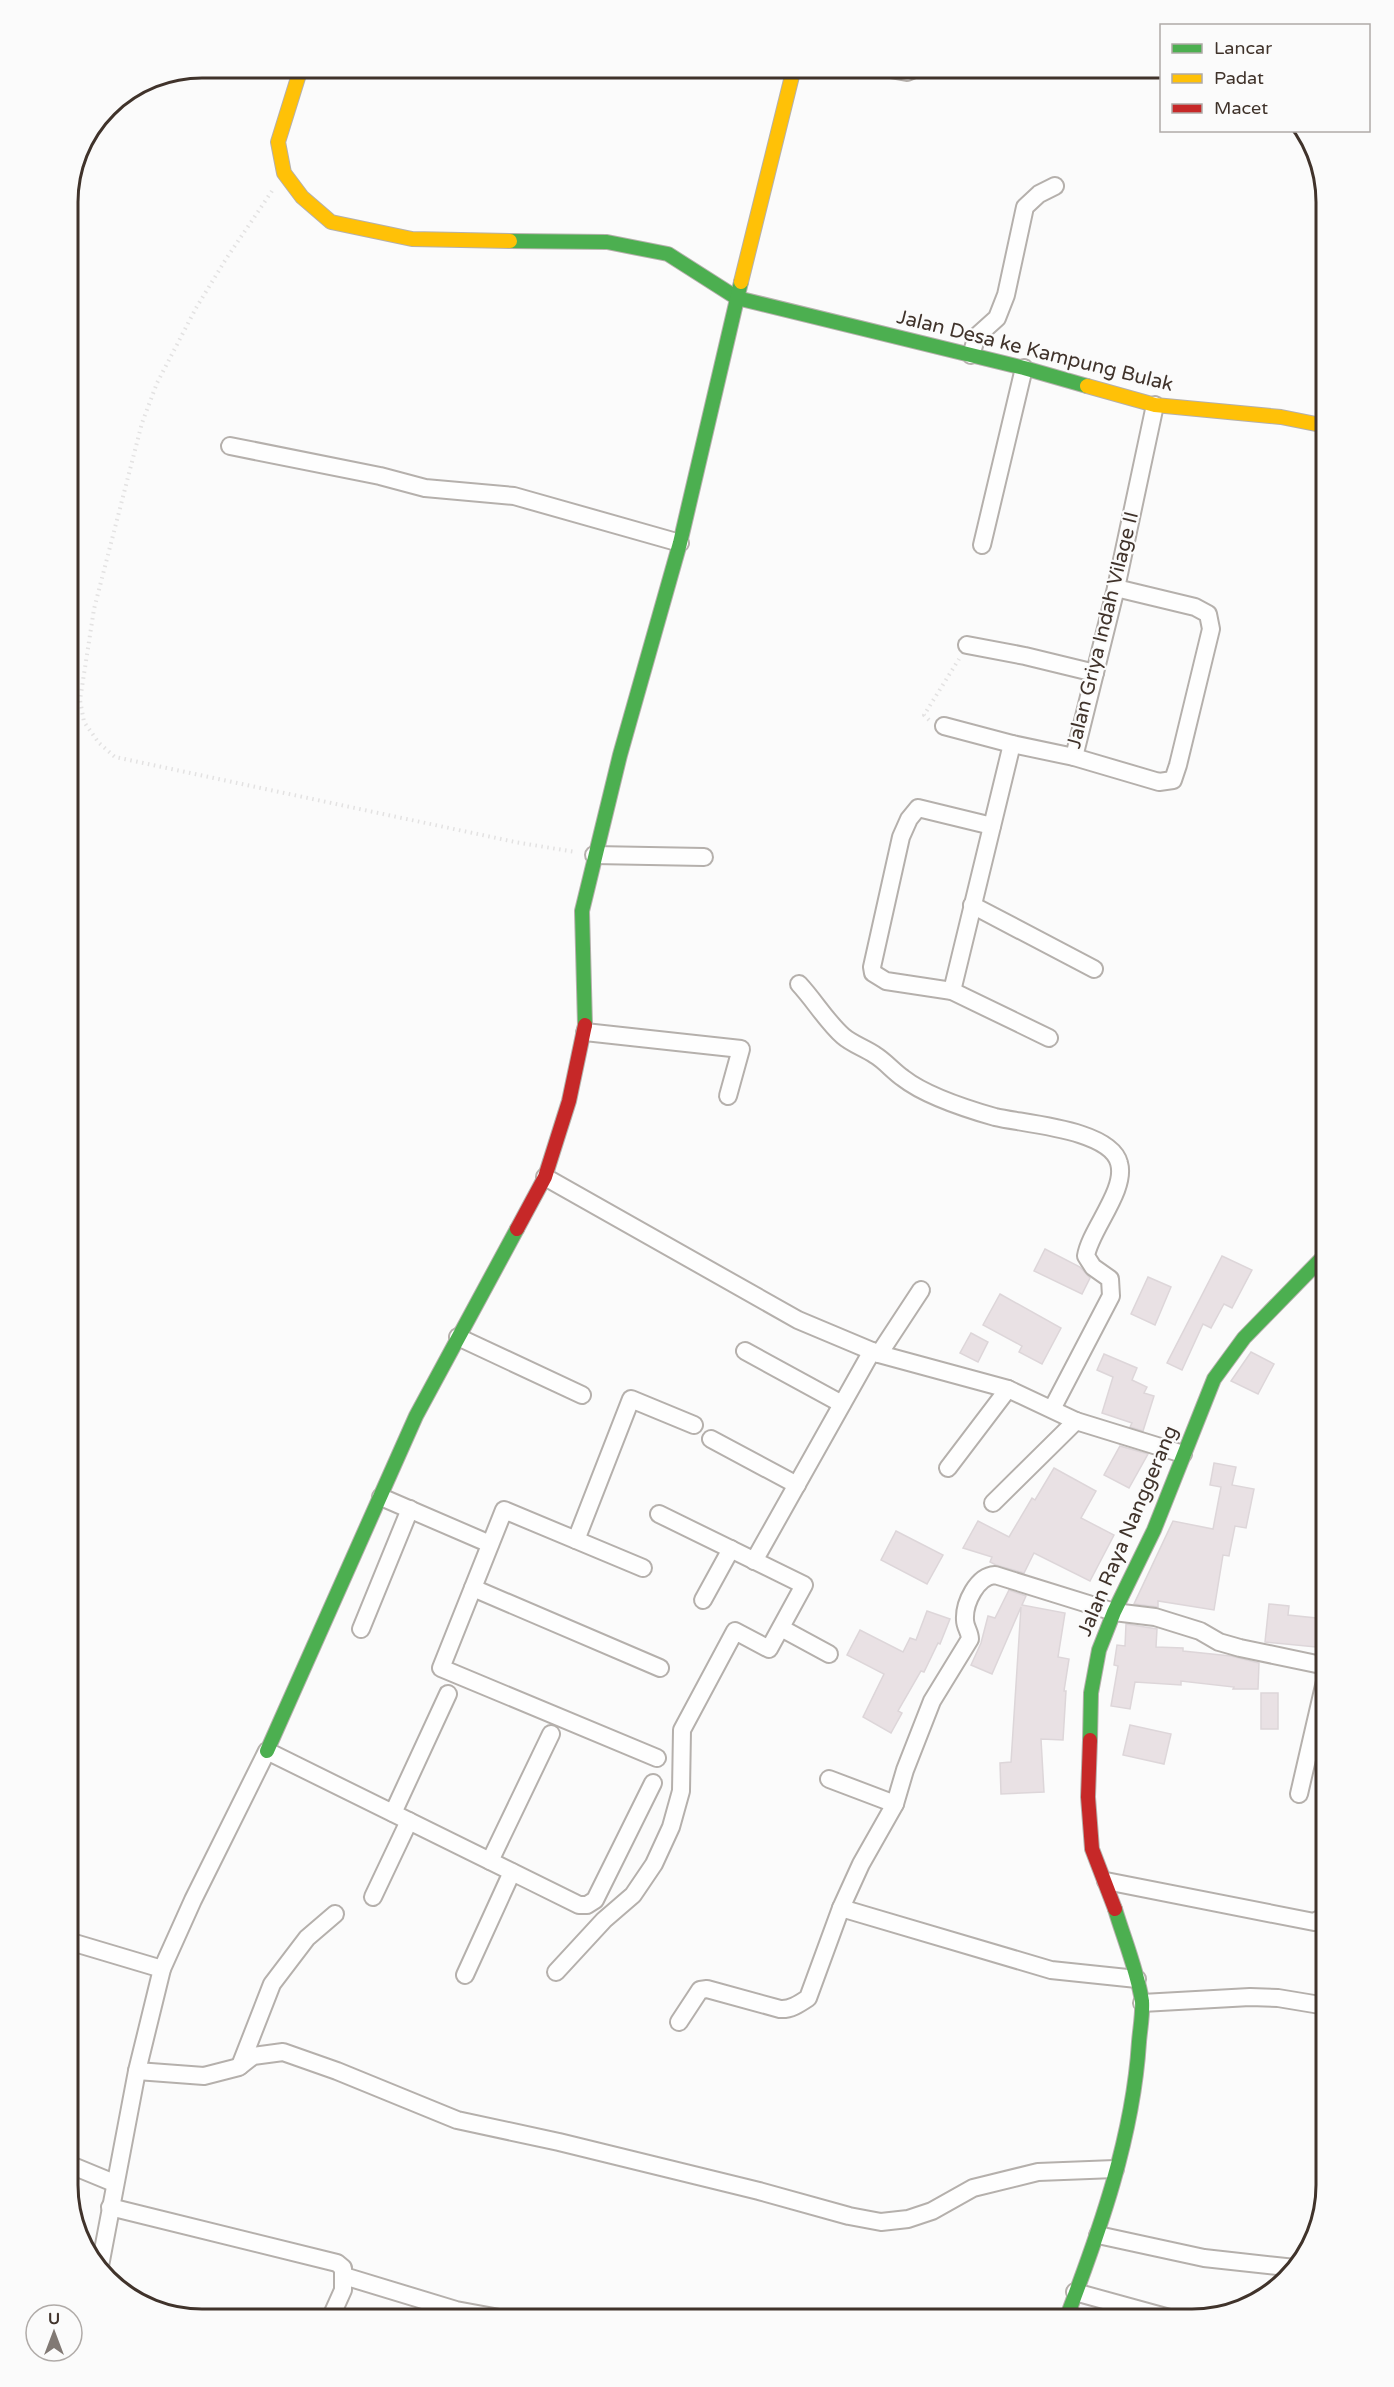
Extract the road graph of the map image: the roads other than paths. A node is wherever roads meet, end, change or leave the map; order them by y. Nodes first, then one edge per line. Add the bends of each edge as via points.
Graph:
1 (298, 78) edge
2 (792, 78) edge
3 (1055, 186) dead end
4 (737, 298) junction
5 (971, 355) junction
6 (1024, 368) junction
7 (1155, 405) junction
8 (1316, 424) edge
9 (230, 446) dead end
10 (680, 543) junction
11 (982, 545) dead end
12 (1116, 588) junction
13 (968, 645) road end
14 (1095, 673) junction
15 (944, 726) road end
16 (1012, 744) junction
17 (1074, 757) junction
18 (992, 826) junction
19 (594, 855) junction
20 (704, 856) dead end
21 (972, 905) junction
22 (1094, 969) dead end
23 (799, 984) dead end
24 (952, 991) junction
25 (585, 1032) junction
26 (1049, 1038) dead end
27 (728, 1096) dead end
28 (545, 1177) junction
29 (1316, 1264) edge
30 (921, 1290) dead end
31 (458, 1336) junction
32 (745, 1351) dead end
33 (876, 1352) junction
34 (1008, 1389) junction
35 (582, 1395) dead end
36 (842, 1404) junction
37 (1052, 1409) junction
38 (1076, 1421) junction
39 (694, 1425) dead end
40 (711, 1439) dead end
41 (1183, 1454) junction
42 (948, 1468) dead end
43 (797, 1485) junction
44 (381, 1497) junction
45 (993, 1503) dead end
46 (410, 1509) junction
47 (659, 1514) dead end
48 (576, 1540) junction
49 (490, 1544) junction
50 (730, 1549) junction
51 (754, 1561) junction
52 (643, 1568) dead end
53 (472, 1588) junction
54 (703, 1600) dead end
55 (1114, 1612) junction
56 (781, 1628) junction
57 (361, 1629) dead end
58 (829, 1654) dead end
59 (1316, 1664) edge
60 (660, 1668) dead end
61 (448, 1694) dead end
62 (1316, 1720) edge
63 (551, 1734) dead end
64 (267, 1751) junction
65 (657, 1758) dead end
66 (829, 1779) dead end
67 (653, 1783) dead end
68 (1299, 1794) dead end
69 (895, 1804) junction
70 (393, 1814) junction
71 (409, 1821) junction
72 (490, 1861) junction
73 (512, 1872) junction
74 (1106, 1881) junction
75 (373, 1897) dead end
76 (841, 1908) junction
77 (335, 1914) dead end
78 (1316, 1921) edge
79 (78, 1944) edge
80 (162, 1969) junction
81 (556, 1972) dead end
82 (465, 1975) dead end
83 (1137, 1979) junction
84 (1142, 2003) junction
85 (1316, 2004) edge
86 (679, 2022) dead end
87 (239, 2067) junction
88 (137, 2071) junction
89 (78, 2168) edge
90 (1115, 2169) junction
91 (114, 2183) junction
92 (110, 2207) junction
93 (1098, 2235) junction
94 (101, 2257) edge
95 (1285, 2267) edge
96 (344, 2276) junction
97 (1075, 2292) junction
98 (334, 2309) edge
99 (453, 2309) edge
100 (1069, 2309) edge
101 (1137, 2309) edge

1 - 4 street, Jalan Desa ke Kampung Bulak via 278,142 284,173 302,197 331,222 412,240 607,242 668,254
2 - 4 street
3 - 5 street via 1025,207 1006,295 996,318 976,336
4 - 5 street, Jalan Desa ke Kampung Bulak
4 - 10 street
5 - 6 street, Jalan Desa ke Kampung Bulak
6 - 7 street, Jalan Desa ke Kampung Bulak
6 - 11 street
7 - 8 street, Jalan Desa ke Kampung Bulak
7 - 12 street, Jalan Griya Indah Vilage II
9 - 10 street via 425,488 514,496
10 - 19 street
12 - 14 street, Jalan Griya Indah Vilage II
12 - 17 street via 1195,607 1208,614 1211,629 1178,765 1173,780 1160,782
13 - 14 street
14 - 17 street, Jalan Griya Indah Vilage II
15 - 16 street, Jalan Griya Indah Vilage II
16 - 17 street, Jalan Griya Indah Vilage II
16 - 18 street
18 - 21 street
18 - 24 street via 918,808 901,837 873,973 886,981
19 - 20 street
19 - 25 street via 582,911
21 - 22 street
21 - 24 street
23 - 37 street via 844,1037 876,1055 916,1087 997,1117 1062,1129 1107,1147 1118,1158 1121,1171 1086,1256 1093,1267 1110,1279 1111,1296
24 - 26 street
25 - 27 street via 741,1049
25 - 28 street
28 - 31 street
28 - 33 street via 798,1320
29 - 41 street, Jalan Raya Nanggerang via 1244,1338 1214,1379
30 - 33 street
31 - 35 street
31 - 44 street via 416,1416
32 - 36 street
33 - 34 street
33 - 36 street
34 - 37 street
34 - 42 street
36 - 43 street
37 - 38 street
38 - 41 street
38 - 45 street
39 - 48 street via 631,1399
40 - 43 street
41 - 55 street, Jalan Raya Nanggerang via 1154,1530
43 - 51 street
44 - 46 street
44 - 64 street
46 - 49 street
46 - 57 street
47 - 50 street
48 - 49 street via 504,1510
48 - 52 street
49 - 53 street
50 - 51 street
50 - 54 street
51 - 56 street via 804,1585
53 - 60 street
53 - 65 street via 441,1668
55 - 59 street via 1155,1617 1200,1631 1219,1642
55 - 69 street via 995,1575 983,1578 973,1591 966,1613 970,1639 932,1701
55 - 74 street, Jalan Raya Nanggerang via 1098,1650 1092,1693 1088,1797 1092,1849
56 - 58 street
56 - 81 street via 769,1649 735,1631 682,1730 681,1791 654,1864 633,1895
61 - 70 street
62 - 68 street
63 - 72 street
64 - 70 street
64 - 80 street
66 - 69 street
67 - 73 street via 591,1903 579,1905
69 - 76 street
70 - 71 street
71 - 72 street
71 - 75 street
72 - 73 street
73 - 82 street
74 - 78 street
74 - 83 street, Jalan Raya Nanggerang
76 - 83 street via 1051,1970
76 - 86 street via 808,1998 780,2009 700,1990
77 - 87 street via 308,1938 272,1984
79 - 80 street
80 - 88 street
83 - 84 street, Jalan Raya Nanggerang
84 - 85 street via 1250,1997
84 - 90 street, Jalan Raya Nanggerang via 1137,2076
87 - 88 street via 204,2076
87 - 90 street via 254,2056 283,2052 457,2120 881,2222 932,2211 973,2188 1038,2172
88 - 91 street
89 - 91 street
90 - 93 street, Jalan Raya Nanggerang
91 - 92 street
92 - 94 street
92 - 96 street via 337,2263
93 - 95 street via 1204,2258
93 - 97 street, Jalan Raya Nanggerang
96 - 98 street
96 - 99 street
97 - 100 street, Jalan Raya Nanggerang
97 - 101 street

